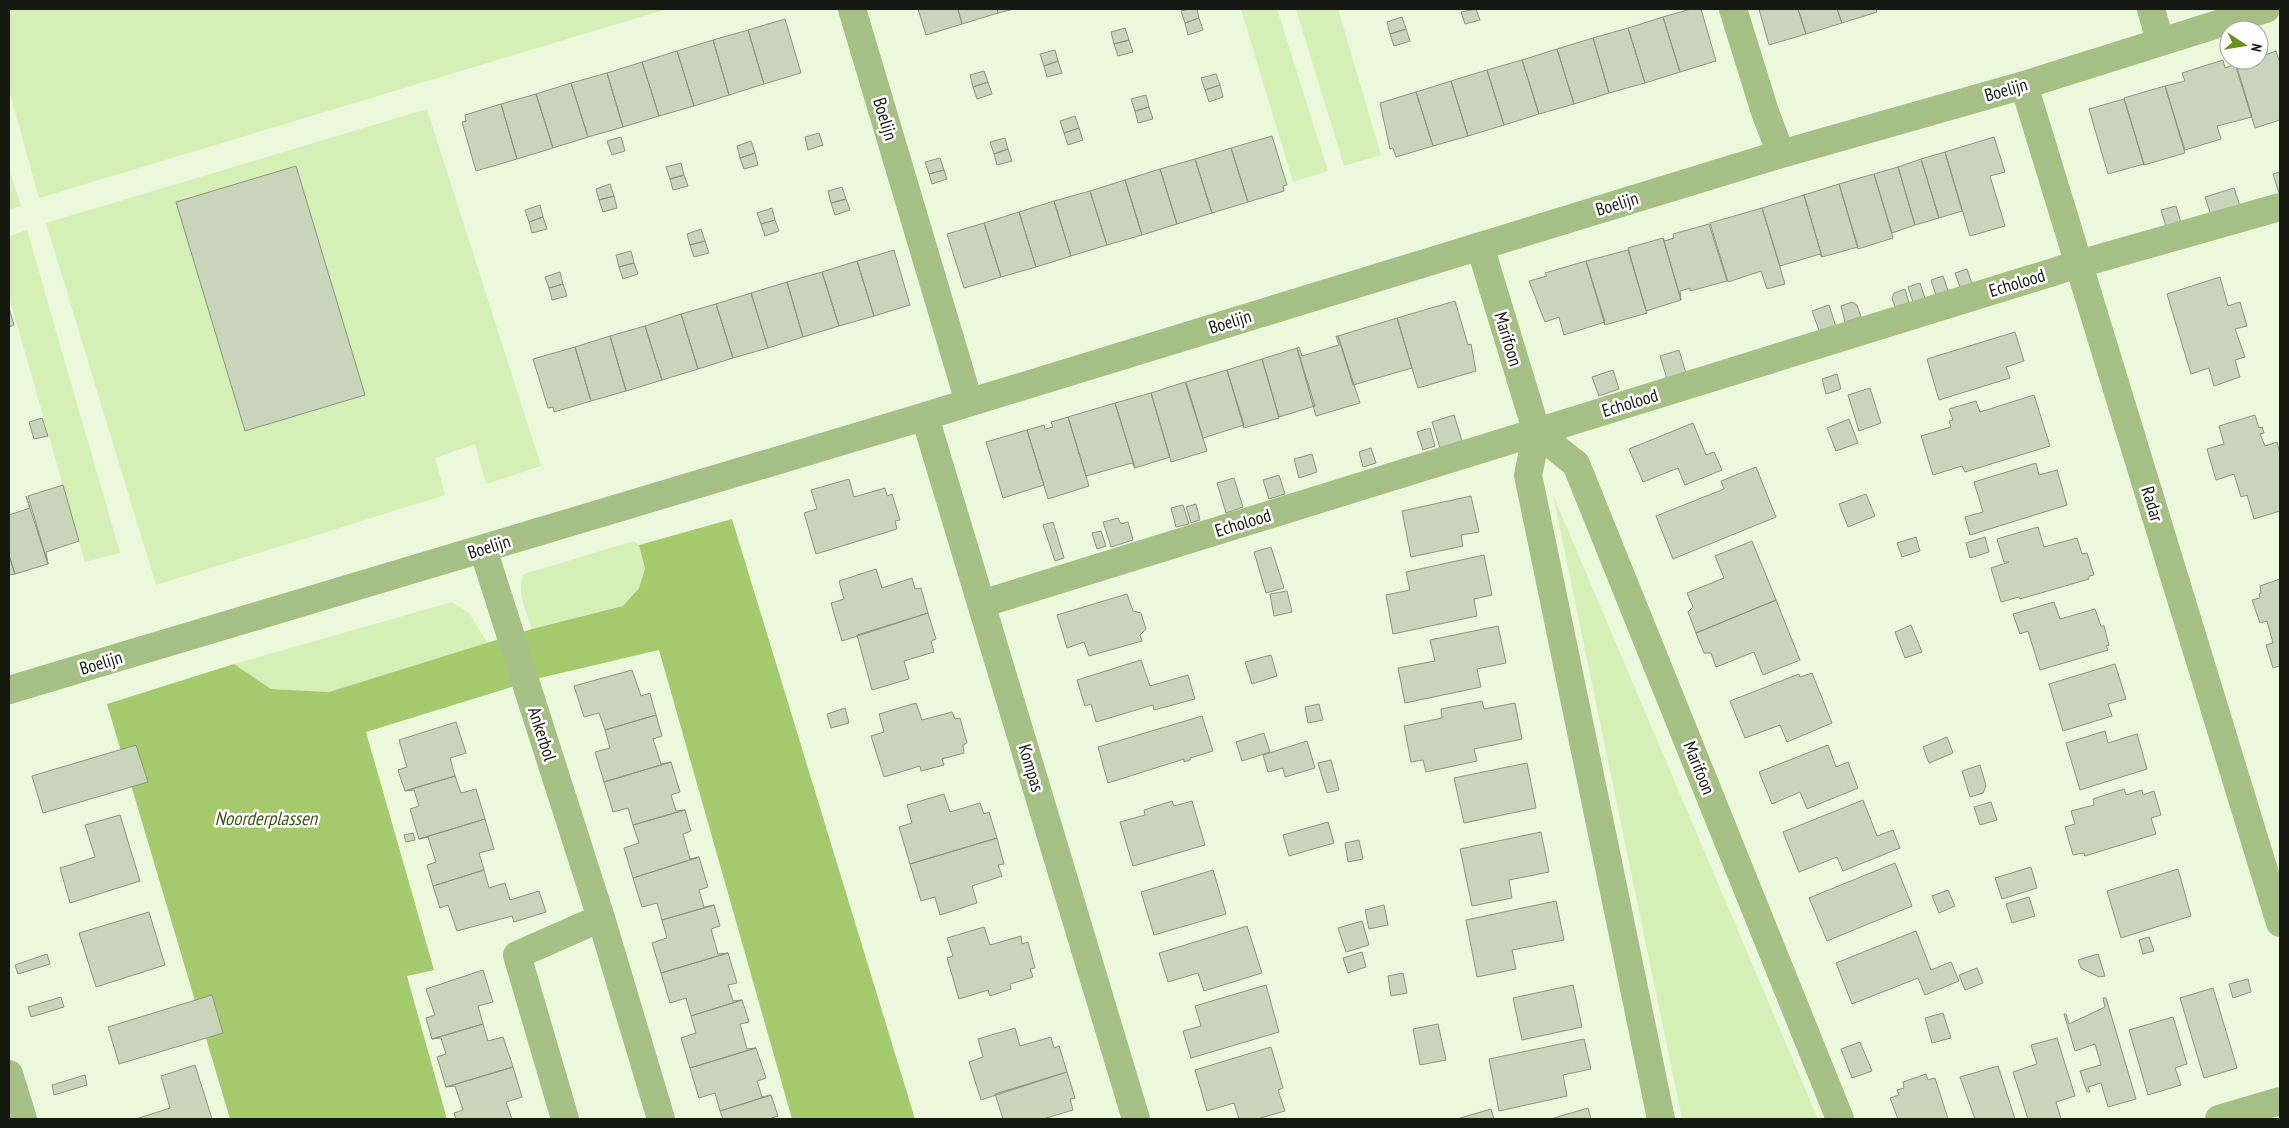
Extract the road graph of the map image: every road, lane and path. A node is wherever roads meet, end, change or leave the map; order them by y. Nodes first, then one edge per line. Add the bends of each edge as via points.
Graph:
1 (852, 9) edge
2 (1733, 9) edge
3 (2150, 9) edge
4 (2266, 9) edge
5 (2160, 41) junction
6 (2024, 86) junction
7 (1781, 154) junction
8 (2280, 207) edge
9 (1480, 246) junction
10 (2079, 264) junction
11 (969, 402) junction
12 (925, 416) junction
13 (1537, 432) junction
14 (483, 549) junction
15 (982, 604) junction
16 (9, 690) edge
17 (601, 918) junction
18 (2280, 923) edge
19 (9, 1074) edge
20 (2280, 1101) edge
21 (23, 1119) edge
22 (566, 1119) edge
23 (661, 1119) edge
24 (1136, 1119) edge
25 (1661, 1119) edge
26 (1840, 1119) edge
27 (2218, 1119) edge

1 - 11 street, Boelijn
2 - 7 street
3 - 5 street
4 - 5 street, Boelijn
5 - 6 street, Boelijn
6 - 7 street, Boelijn
6 - 10 street, Radar
7 - 9 street, Boelijn
8 - 10 street, Echolood
9 - 11 street, Boelijn
9 - 13 street, Marifoon
10 - 13 street, Echolood
10 - 18 street, Radar
11 - 12 street, Boelijn
12 - 14 street, Boelijn
12 - 15 street, Kompas
13 - 15 street, Echolood
13 - 25 street, Marifoon via 1528,475
13 - 26 street, Marifoon via 1576,464
14 - 16 street, Boelijn
14 - 17 street, Ankerbol
15 - 24 street, Kompas
17 - 22 street via 517,955
17 - 23 street, Ankerbol
19 - 21 street
20 - 27 street

